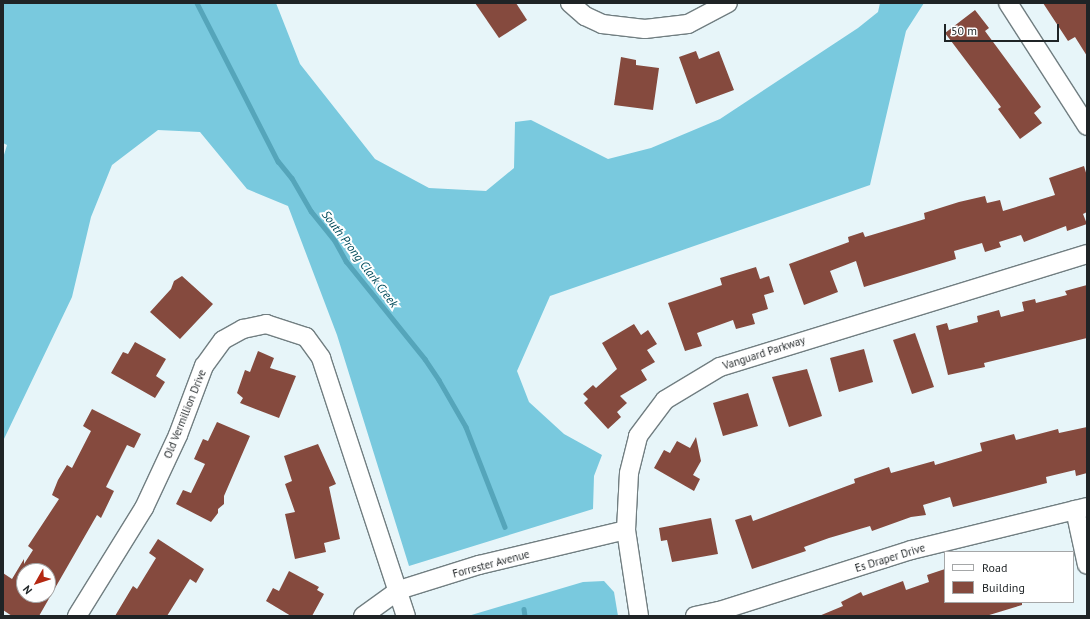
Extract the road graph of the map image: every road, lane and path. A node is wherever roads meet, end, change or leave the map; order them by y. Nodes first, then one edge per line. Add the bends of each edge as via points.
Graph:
1 (570, 3) edge
2 (728, 3) edge
3 (1008, 3) edge
4 (1087, 126) edge
5 (1087, 254) edge
6 (1081, 509) edge
7 (626, 530) junction
8 (1087, 564) edge
9 (399, 590) junction
10 (77, 616) edge
11 (363, 616) edge
12 (406, 616) edge
13 (639, 616) edge
14 (695, 616) edge

1 - 2 street via 585,16 602,24 645,29 688,24
3 - 4 street
5 - 7 street, Vanguard Parkway via 720,367 665,400 638,436 629,473
6 - 8 street
6 - 14 street, Es Draper Drive via 911,550 719,611
7 - 9 street, Forrester Avenue via 480,565
7 - 13 street, Vanguard Parkway
9 - 10 street, Old Vermillion Drive via 321,358 306,337 266,324 243,329 223,340 204,366 178,435 144,508
9 - 11 street, Forrester Avenue
9 - 12 street, Old Vermillion Drive

